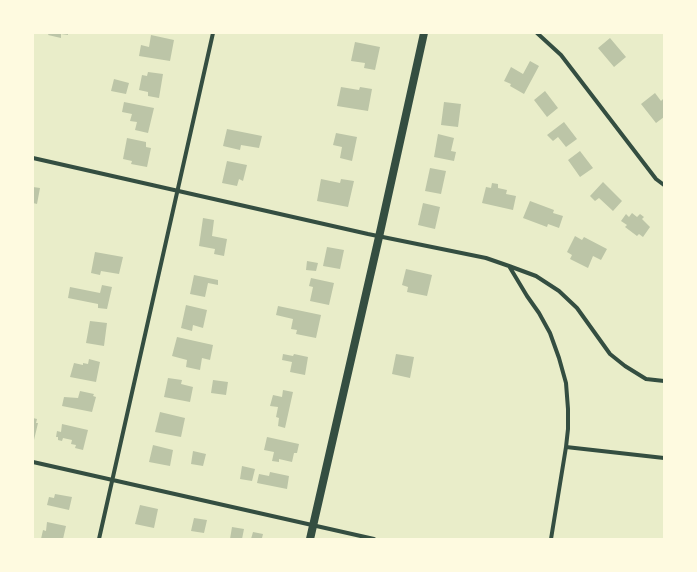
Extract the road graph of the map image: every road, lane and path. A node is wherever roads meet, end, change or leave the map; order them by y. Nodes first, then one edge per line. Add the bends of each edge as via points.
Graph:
1 (213, 33) edge
2 (424, 33) edge
3 (537, 33) edge
4 (33, 158) edge
5 (664, 185) edge
6 (178, 192) junction
7 (380, 237) junction
8 (509, 266) junction
9 (664, 381) edge
10 (566, 448) junction
11 (664, 458) edge
12 (33, 462) edge
13 (113, 480) junction
14 (314, 525) junction
15 (99, 539) edge
16 (310, 539) edge
17 (374, 539) edge
18 (551, 539) edge

1 - 6 street
2 - 7 main road
3 - 5 street via 561,55 656,179
4 - 6 street
6 - 7 street
6 - 13 street
7 - 8 street via 486,258
7 - 14 main road
8 - 9 street via 536,276 559,291 577,308 610,354 625,366 646,379
8 - 10 street via 550,333 559,358 566,383
10 - 11 street
10 - 18 street
12 - 13 street
13 - 14 street
13 - 15 street
14 - 16 main road
14 - 17 street

